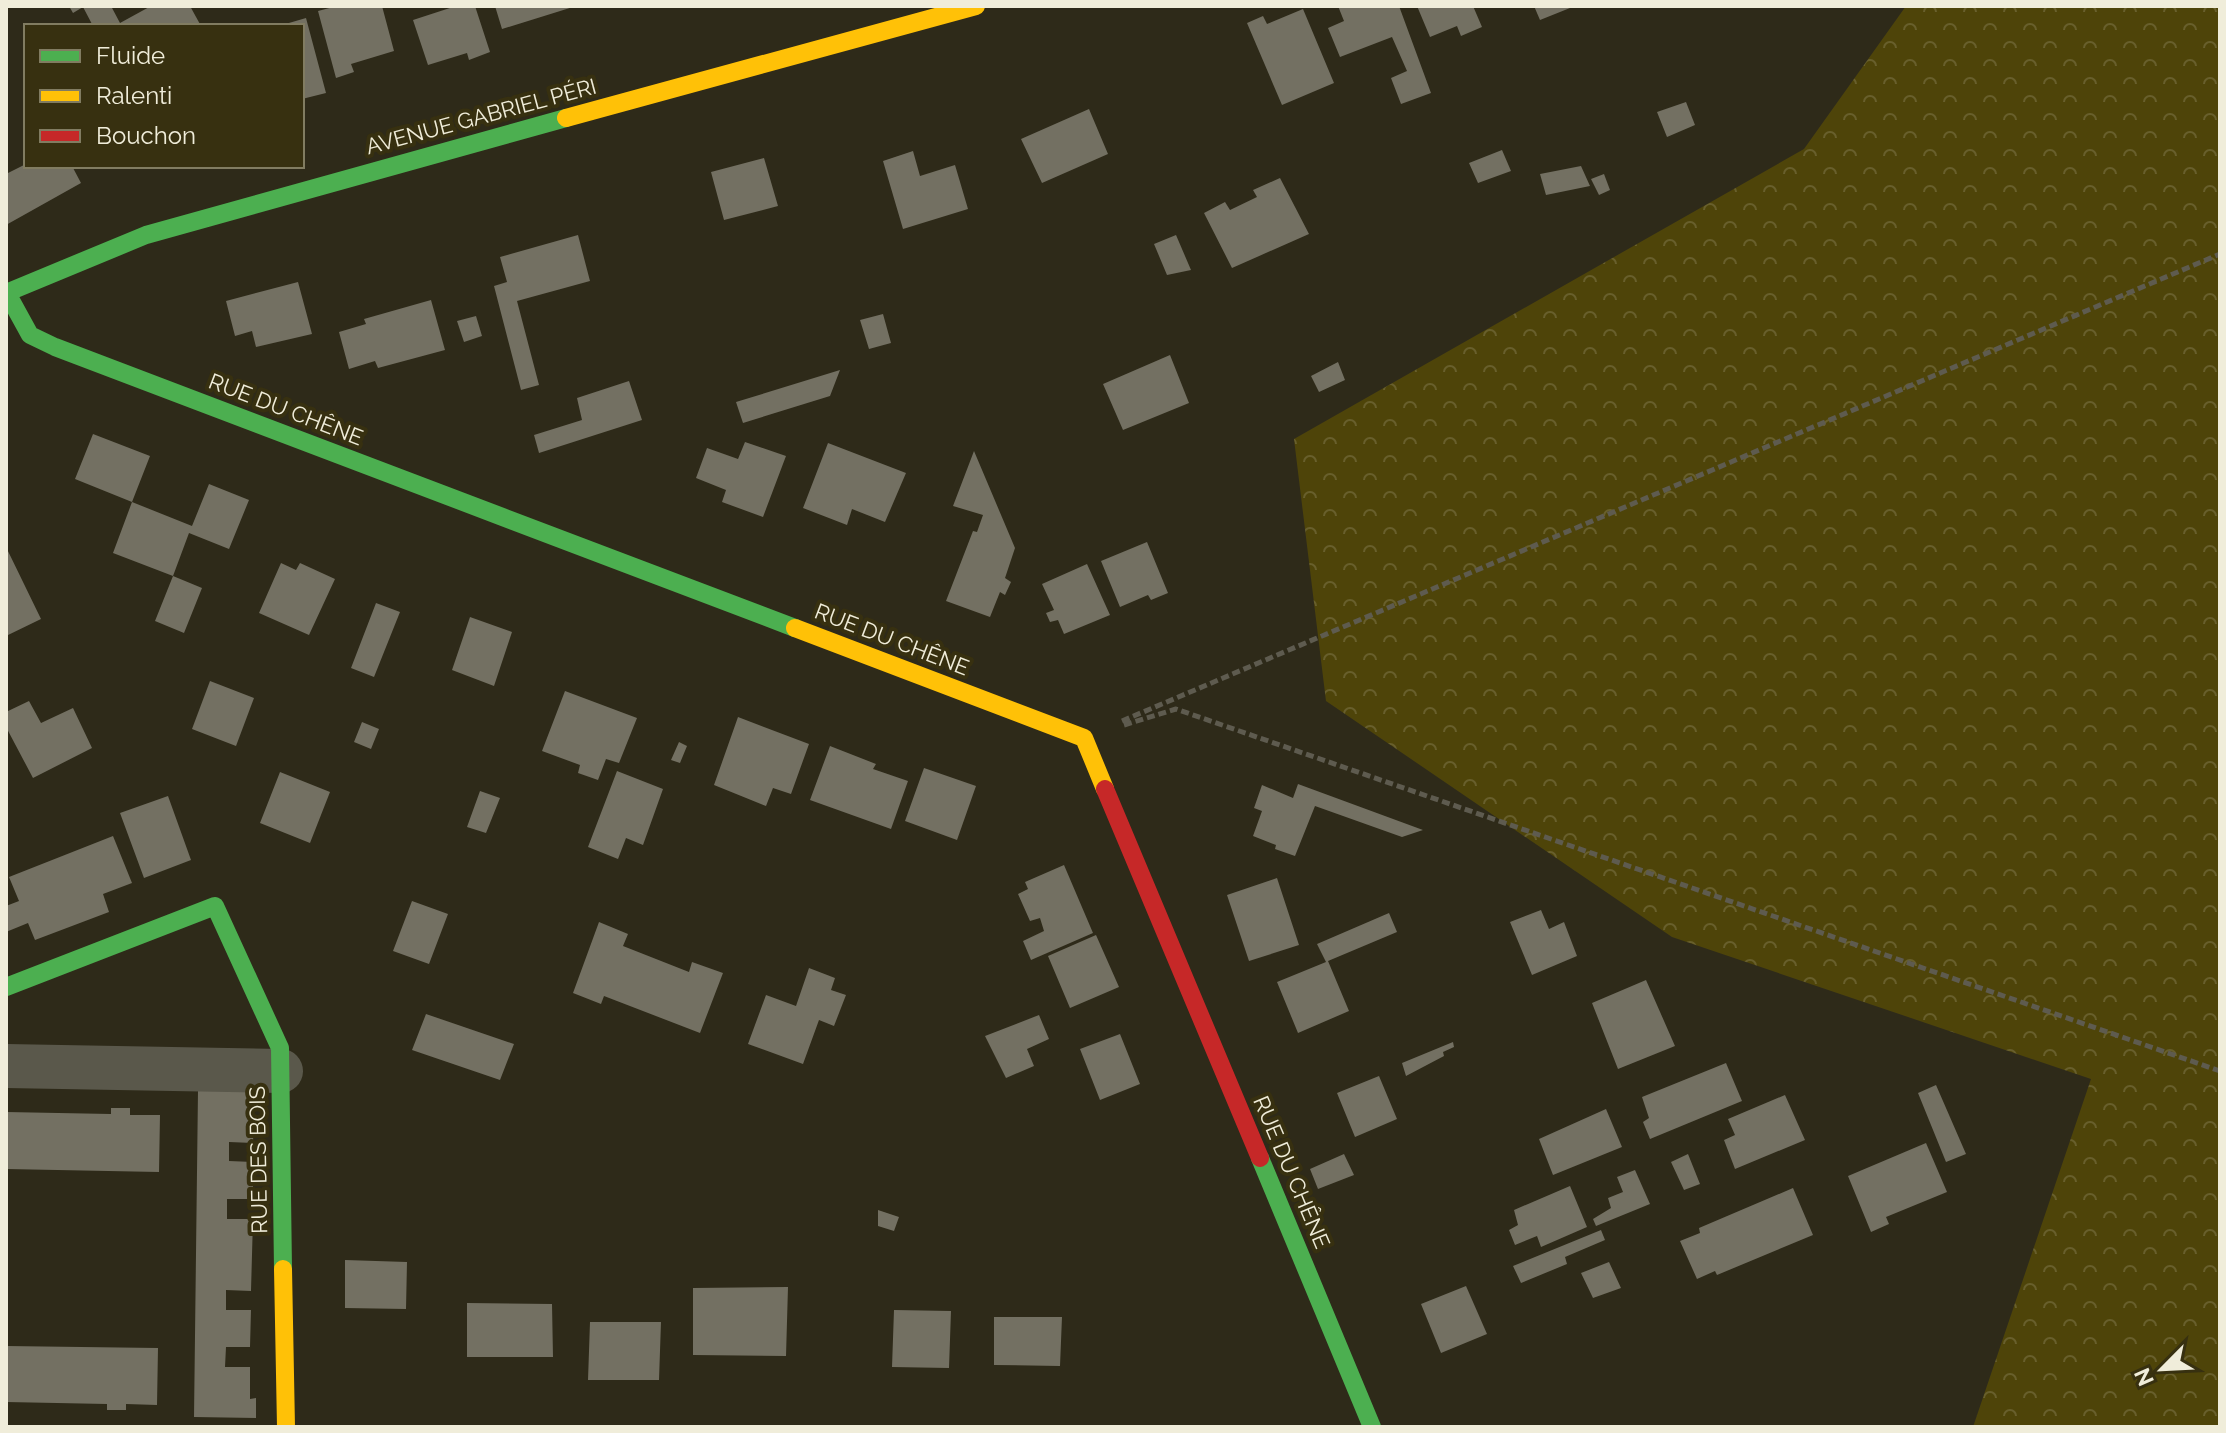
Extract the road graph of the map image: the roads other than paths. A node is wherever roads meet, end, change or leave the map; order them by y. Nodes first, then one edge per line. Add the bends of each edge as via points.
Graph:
1 (976, 6) edge
2 (6, 293) edge
3 (6, 987) edge
4 (6, 1066) edge
5 (281, 1071) junction
6 (286, 1427) edge
7 (1372, 1427) edge

1 - 2 street, AVENUE GABRIEL PÉRI via 223,211 146,235
2 - 7 street, RUE DU CHÊNE via 30,335 55,347 1084,738
3 - 5 street, RUE DES BOIS via 215,906 280,1048
4 - 5 street
5 - 6 street, RUE DES BOIS

